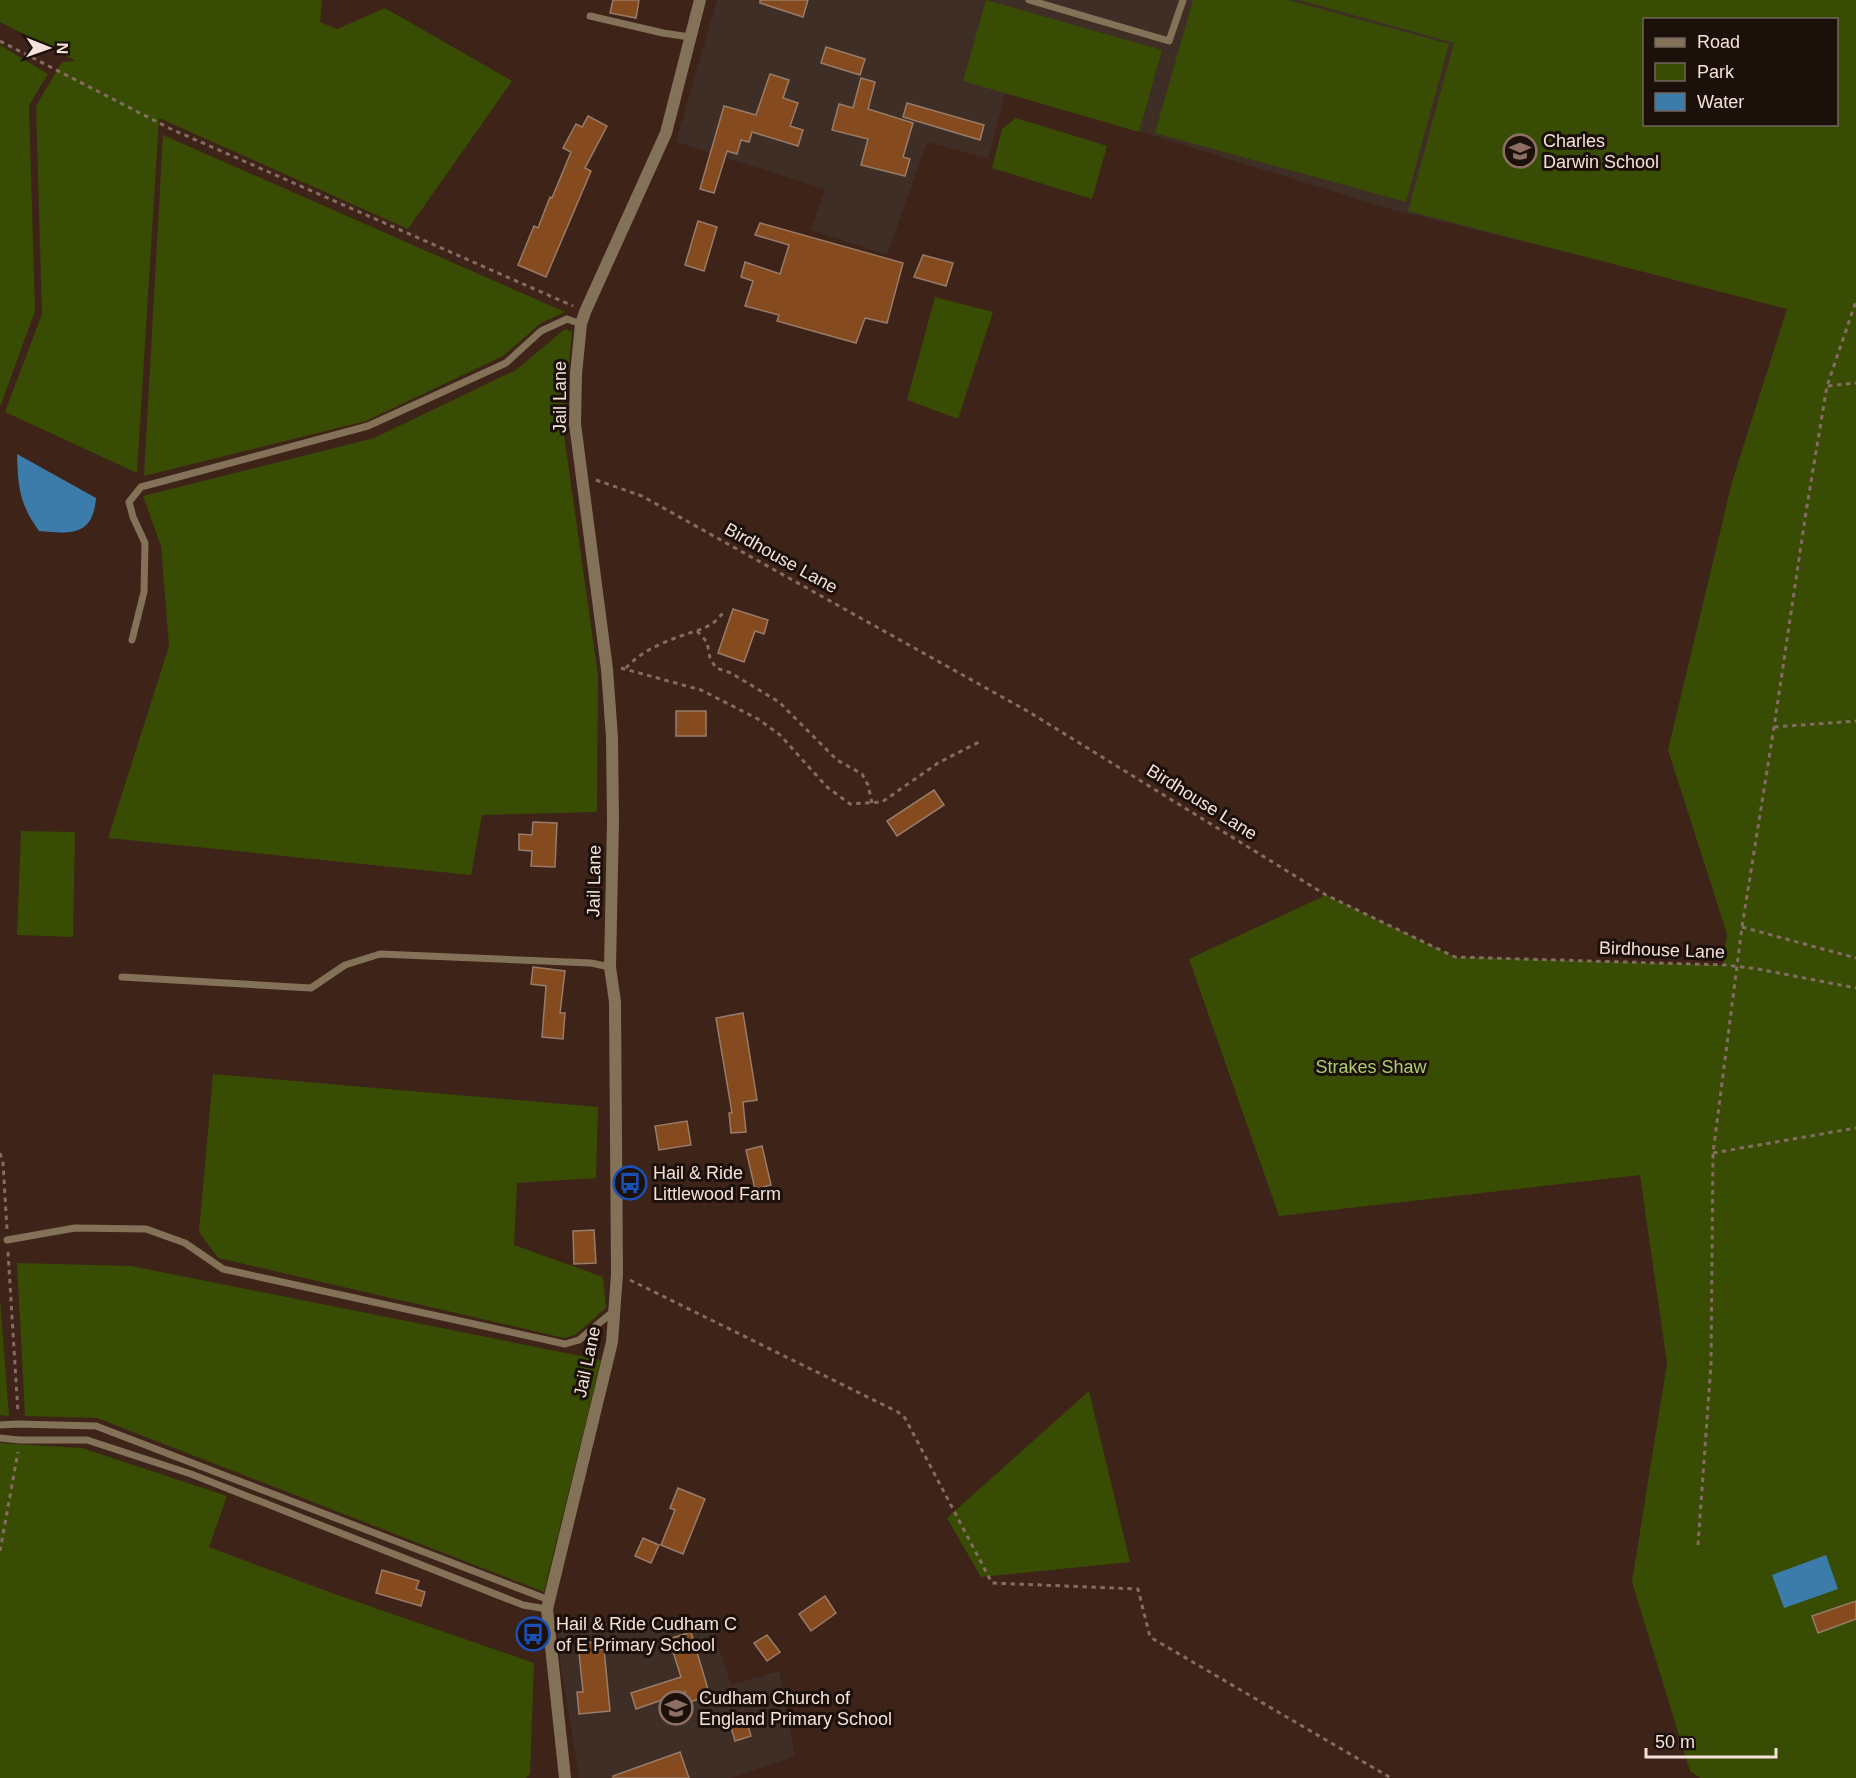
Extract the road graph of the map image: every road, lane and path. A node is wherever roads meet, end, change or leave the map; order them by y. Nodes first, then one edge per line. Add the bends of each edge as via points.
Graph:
1 (700, 0) edge
2 (1029, 0) edge
3 (1183, 0) edge
4 (590, 16) dead end
5 (690, 37) junction
6 (0, 41) edge
7 (1856, 302) edge
8 (583, 318) junction
9 (1856, 383) edge
10 (1827, 386) junction
11 (582, 476) junction
12 (724, 610) dead end
13 (697, 632) junction
14 (132, 640) dead end
15 (626, 668) junction
16 (607, 669) junction
17 (1856, 721) edge
18 (1774, 727) junction
19 (981, 741) dead end
20 (872, 803) junction
21 (1742, 927) junction
22 (1856, 958) edge
23 (1737, 966) junction
24 (610, 967) junction
25 (122, 977) dead end
26 (1856, 988) edge
27 (1856, 1128) edge
28 (0, 1153) edge
29 (1713, 1153) junction
30 (7, 1240) junction
31 (617, 1274) junction
32 (615, 1310) junction
33 (18, 1424) junction
34 (0, 1425) edge
35 (0, 1438) edge
36 (20, 1440) junction
37 (1698, 1545) dead end
38 (0, 1551) edge
39 (548, 1605) junction
40 (565, 1778) edge
41 (1391, 1778) edge

1 - 5 street, Jail Lane
2 - 3 lane via 1169,41
4 - 5 lane
5 - 8 street, Jail Lane via 666,133
6 - 8 path via 171,129
7 - 10 path
8 - 11 street, Jail Lane via 575,424
8 - 14 lane via 541,331 506,363 368,426 141,487 129,502 145,543 144,592
9 - 10 path
10 - 18 path
11 - 16 street, Jail Lane
11 - 23 path, Birdhouse Lane via 642,496 1029,712 1326,895 1455,957
12 - 13 path via 718,620
13 - 15 path via 652,648 634,658
13 - 20 path via 707,642 716,668 779,702 837,760 862,774
15 - 16 path
15 - 20 path via 701,690 758,718 780,735 827,787 850,804
16 - 24 street, Jail Lane via 613,821
17 - 18 path
18 - 21 path
19 - 20 path via 938,763 882,802
21 - 22 path
21 - 23 path
23 - 26 path, Birdhouse Lane
23 - 29 path
24 - 25 lane via 380,954 345,965 311,988
24 - 31 street, Jail Lane via 615,1002
27 - 29 path
28 - 30 path
29 - 37 path via 1712,1364
30 - 32 lane via 75,1228 146,1229 185,1243 223,1269 565,1344 579,1340
30 - 33 path
31 - 32 street, Jail Lane
31 - 41 path via 898,1412 905,1418 992,1583 1138,1589 1150,1637
32 - 39 street, Jail Lane via 612,1342
33 - 34 lane
33 - 39 lane via 96,1426
35 - 36 lane
36 - 38 path
36 - 39 lane via 87,1440 191,1474 523,1605
39 - 40 street, Jail Lane

